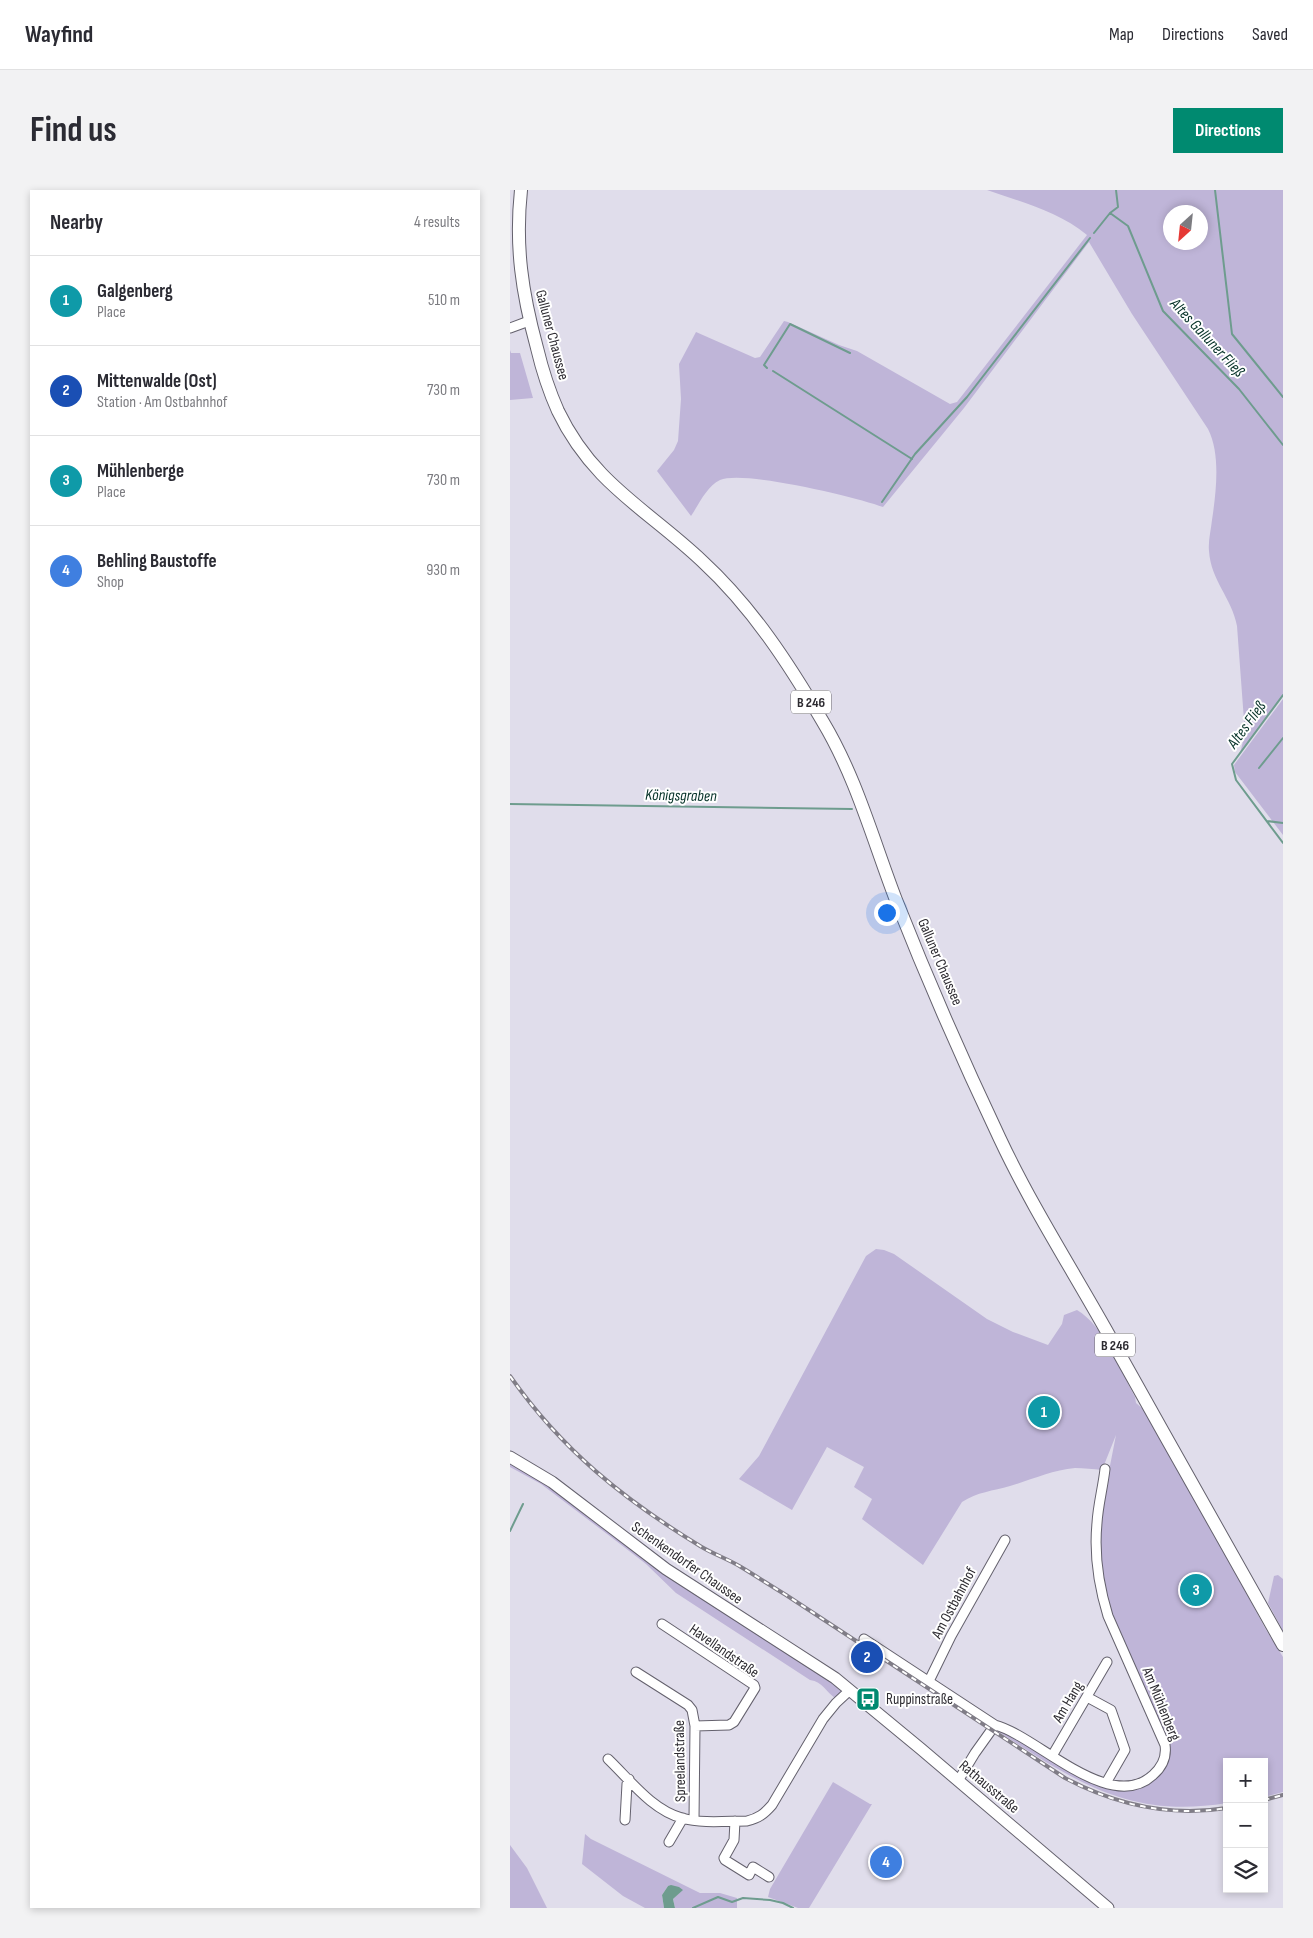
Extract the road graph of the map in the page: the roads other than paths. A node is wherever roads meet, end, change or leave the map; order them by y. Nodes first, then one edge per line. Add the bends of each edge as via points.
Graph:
1 (521, 190) edge
2 (529, 321) junction
3 (510, 328) edge
4 (510, 1457) edge
5 (1105, 1469) dead end
6 (1005, 1540) dead end
7 (662, 1624) dead end
8 (864, 1639) dead end
9 (1283, 1645) edge
10 (1107, 1662) dead end
11 (636, 1672) dead end
12 (929, 1681) junction
13 (850, 1690) junction
14 (1087, 1697) junction
15 (995, 1725) junction
16 (694, 1726) junction
17 (1052, 1756) junction
18 (608, 1759) dead end
19 (629, 1779) junction
20 (958, 1780) junction
21 (1106, 1783) junction
22 (683, 1818) junction
23 (625, 1820) dead end
24 (694, 1820) junction
25 (735, 1821) junction
26 (669, 1842) dead end
27 (769, 1877) dead end
28 (1108, 1908) edge

1 - 2 main road, Galluner Chaussee / B 246 via 519,261
2 - 3 street
2 - 9 main road, Galluner Chaussee / B 246 via 558,411 578,446 629,501 701,559 728,586 770,639 840,751 894,896 1002,1144
4 - 13 main road, Schenkendorfer Chaussee via 560,1487 666,1569
5 - 21 street, Am Mühlenberg via 1096,1546 1103,1601 1161,1734 1166,1754 1160,1768 1142,1783 1130,1787
6 - 12 street, Am Ostbahnhof
7 - 16 street, Havellandstraße via 755,1688 734,1722
8 - 12 street
10 - 14 street, Am Hang
11 - 16 street, Spreelandstraße via 688,1705
12 - 15 street
13 - 20 main road, Rathausstraße
13 - 25 street via 823,1719 762,1817
14 - 17 street, Am Hang
14 - 21 street via 1111,1710 1125,1750
15 - 17 street, Am Mühlenberg via 1012,1730
15 - 20 street
16 - 24 street, Spreelandstraße
17 - 21 street, Am Mühlenberg via 1086,1776
18 - 19 street
19 - 22 street via 657,1806
19 - 23 street via 626,1784
20 - 28 main road, Rathausstraße
22 - 24 street
22 - 26 street
24 - 25 street
25 - 27 street via 734,1840 725,1860 749,1875 753,1867

